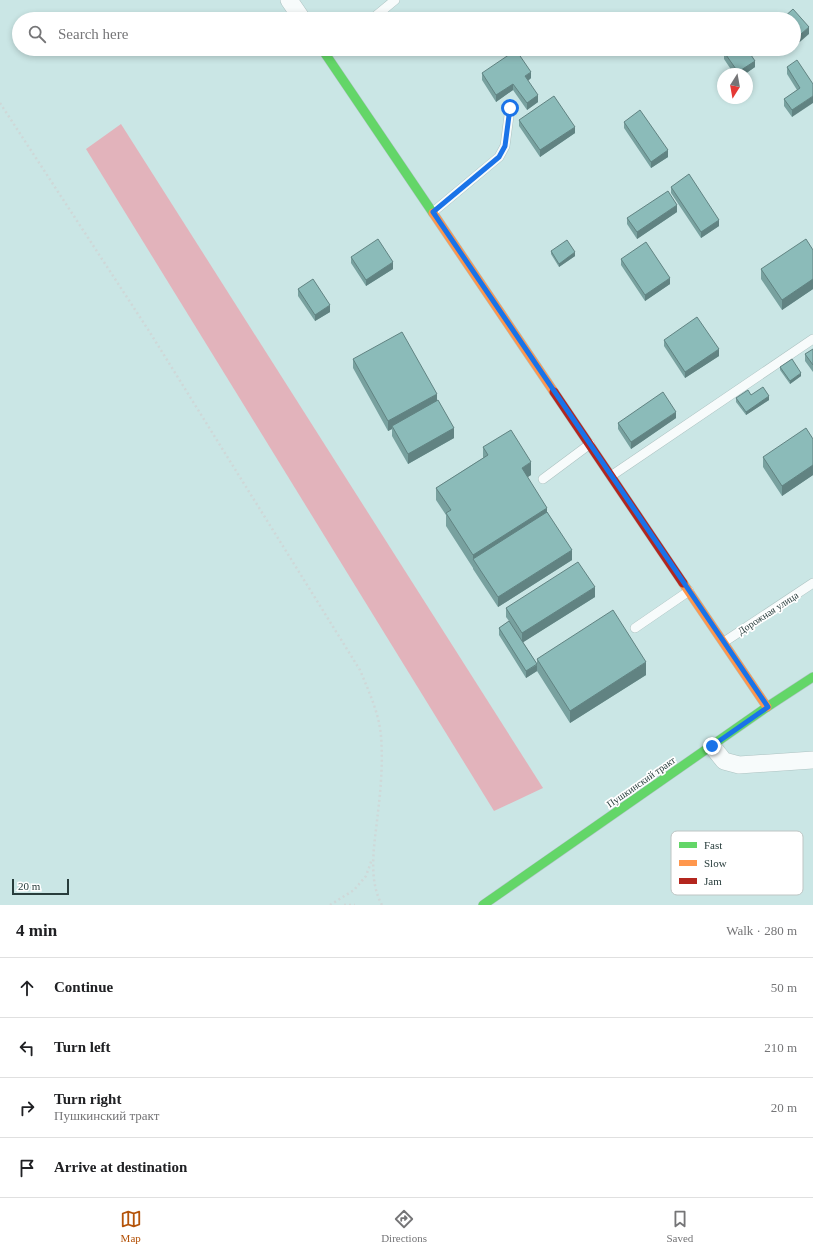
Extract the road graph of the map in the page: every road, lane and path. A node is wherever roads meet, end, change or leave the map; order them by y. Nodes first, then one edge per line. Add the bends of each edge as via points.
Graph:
1 (289, 0) edge
2 (391, 1) edge
3 (297, 12) edge
4 (379, 12) edge
5 (329, 56) edge
6 (0, 103) edge
7 (510, 108) dead end
8 (433, 212) junction
9 (813, 339) edge
10 (590, 444) junction
11 (611, 476) junction
12 (543, 479) dead end
13 (813, 583) edge
14 (689, 591) junction
15 (635, 628) dead end
16 (724, 642) junction
17 (813, 677) edge
18 (768, 707) junction
19 (712, 746) junction
20 (813, 760) edge
21 (373, 857) junction
22 (330, 905) edge
23 (344, 905) edge
24 (355, 905) edge
25 (382, 905) edge
26 (483, 905) edge

1 - 3 street
2 - 4 lane
5 - 8 street
6 - 21 path via 149,331 360,670 376,708 381,736 382,767
7 - 8 lane via 505,146 499,157
8 - 10 street
9 - 11 lane
10 - 11 street
10 - 12 lane
11 - 14 street
13 - 16 lane, Дорожная улица
14 - 15 lane
14 - 16 street
16 - 18 street
17 - 18 street, Пушкинский тракт
18 - 19 street, Пушкинский тракт
19 - 20 street via 724,761 739,765
19 - 26 street, Пушкинский тракт
21 - 22 path via 366,876 354,890
21 - 25 path via 374,880
23 - 24 path

